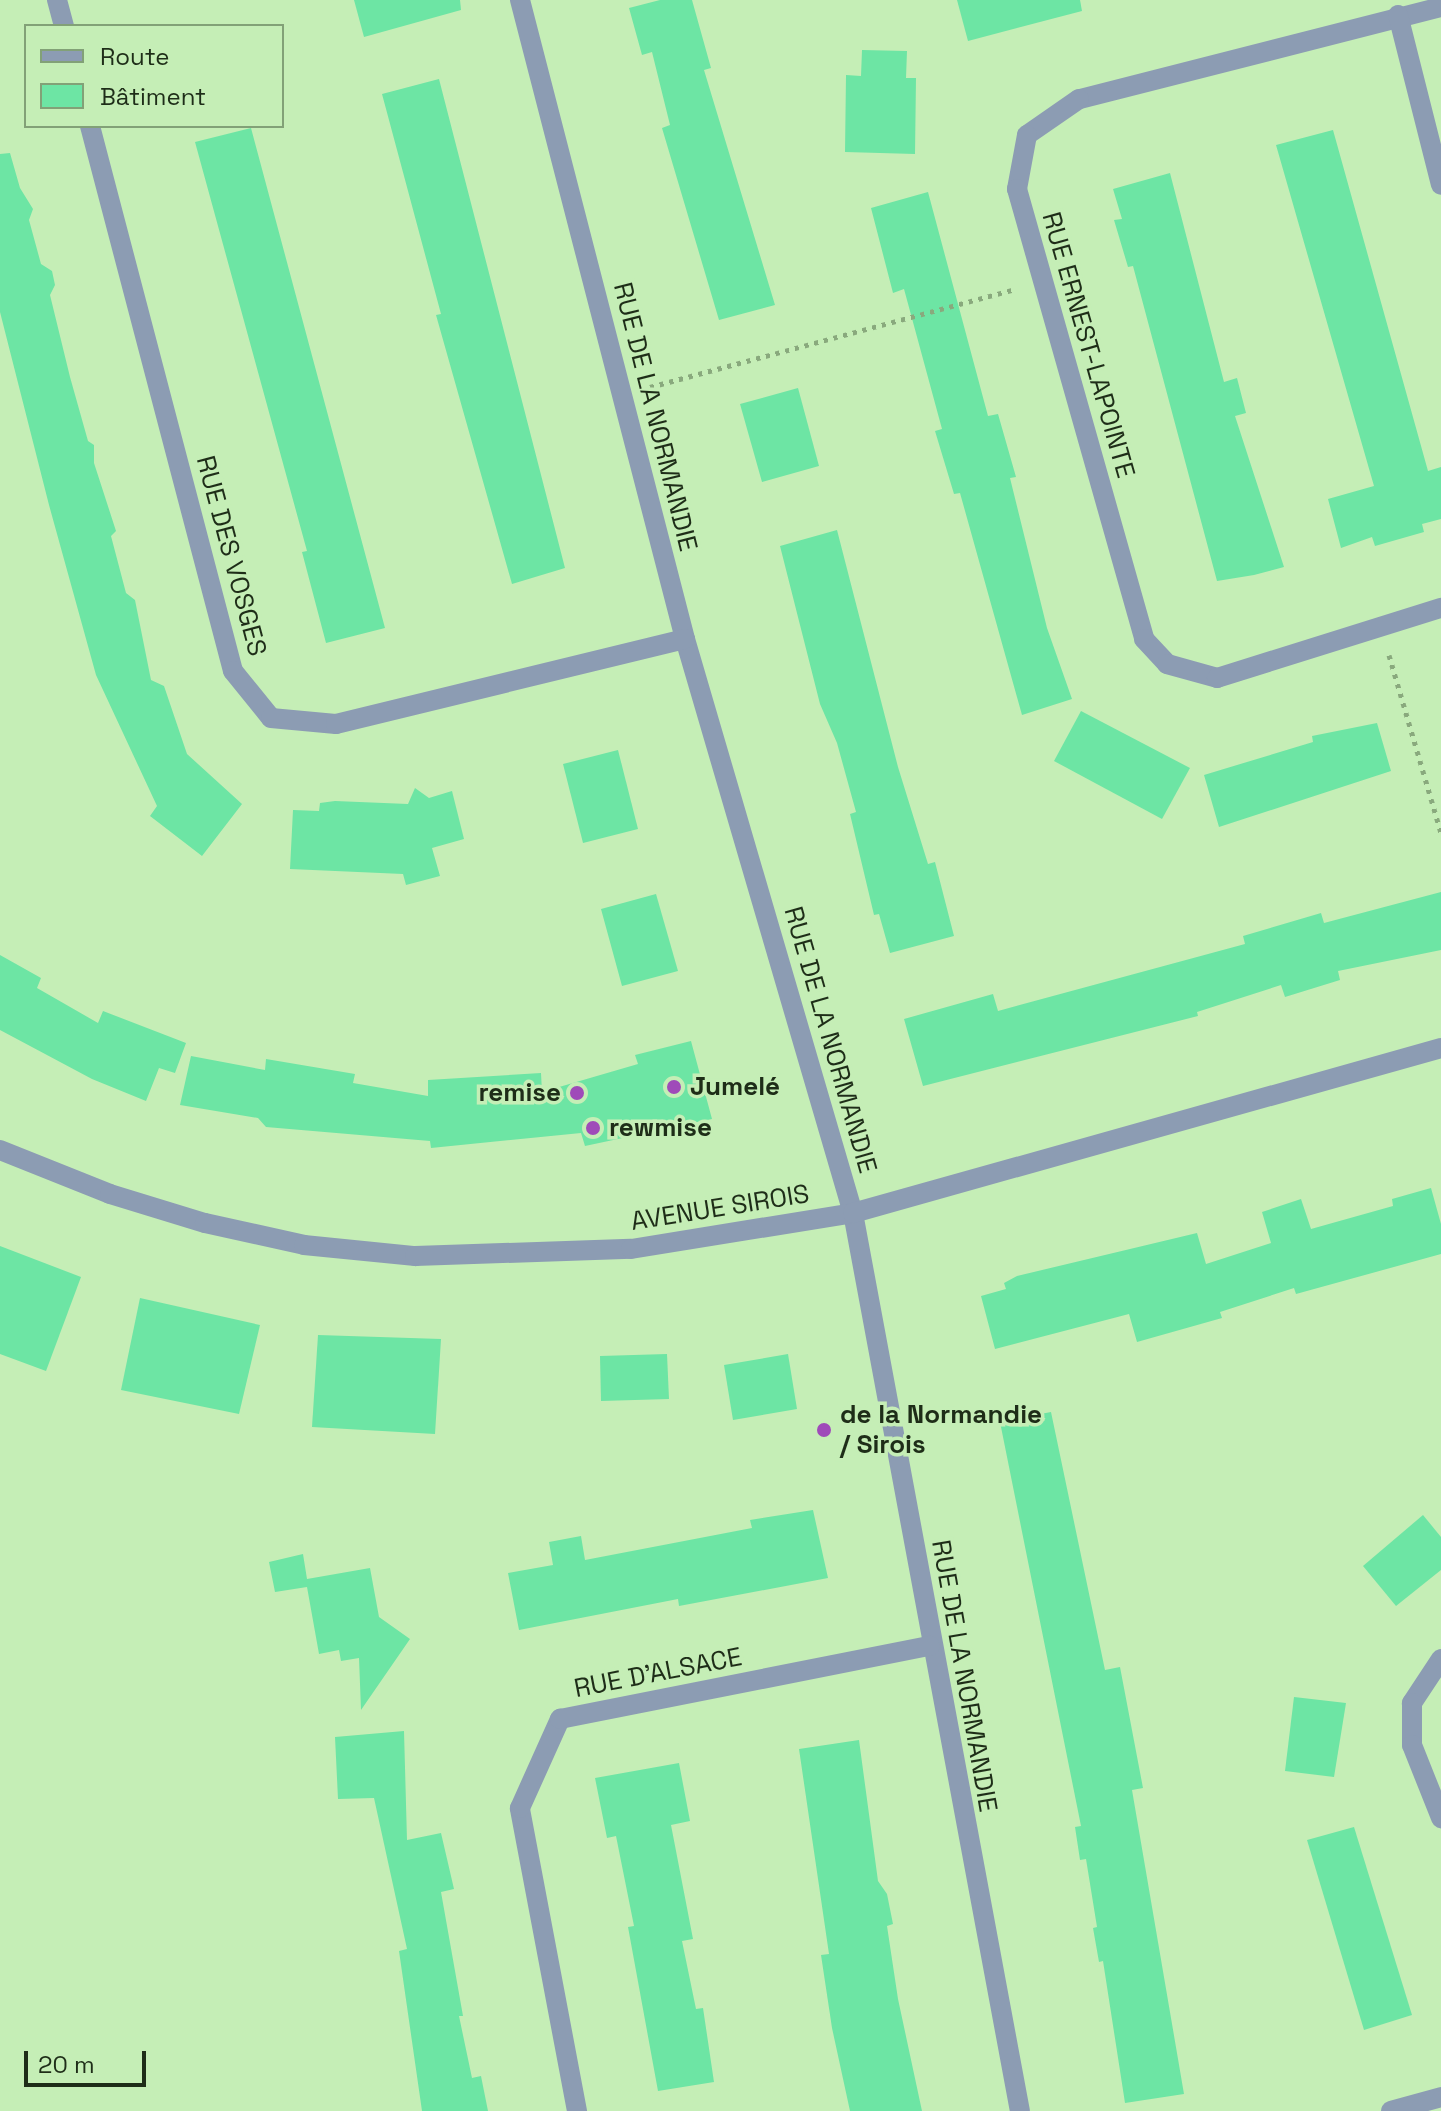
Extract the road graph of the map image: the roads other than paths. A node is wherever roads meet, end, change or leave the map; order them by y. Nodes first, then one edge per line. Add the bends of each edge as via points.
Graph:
1 (57, 0) edge
2 (520, 0) edge
3 (1441, 7) edge
4 (1398, 15) junction
5 (63, 24) edge
6 (91, 128) edge
7 (1441, 185) edge
8 (1441, 608) edge
9 (685, 639) junction
10 (1441, 1048) edge
11 (0, 1150) edge
12 (853, 1213) junction
13 (930, 1646) junction
14 (1441, 1659) edge
15 (1441, 1818) edge
16 (1441, 2097) edge
17 (577, 2111) edge
18 (1020, 2111) edge
19 (1391, 2111) edge

1 - 5 street
2 - 9 street, RUE DE LA NORMANDIE
3 - 4 street, RUE ERNEST-LAPOINTE
4 - 7 street
4 - 8 street, RUE ERNEST-LAPOINTE via 1079,99 1027,135 1017,189 1144,639 1167,664 1217,678
6 - 9 street, RUE DES VOSGES via 233,671 271,718 336,724
9 - 12 street, RUE DE LA NORMANDIE
10 - 12 street, AVENUE SIROIS
11 - 12 street, AVENUE SIROIS via 110,1194 205,1223 304,1245 415,1256 631,1249
12 - 13 street, RUE DE LA NORMANDIE
13 - 17 street, RUE D'ALSACE via 560,1719 520,1808
13 - 18 street, RUE DE LA NORMANDIE
14 - 15 street via 1412,1703 1412,1745
16 - 19 street

